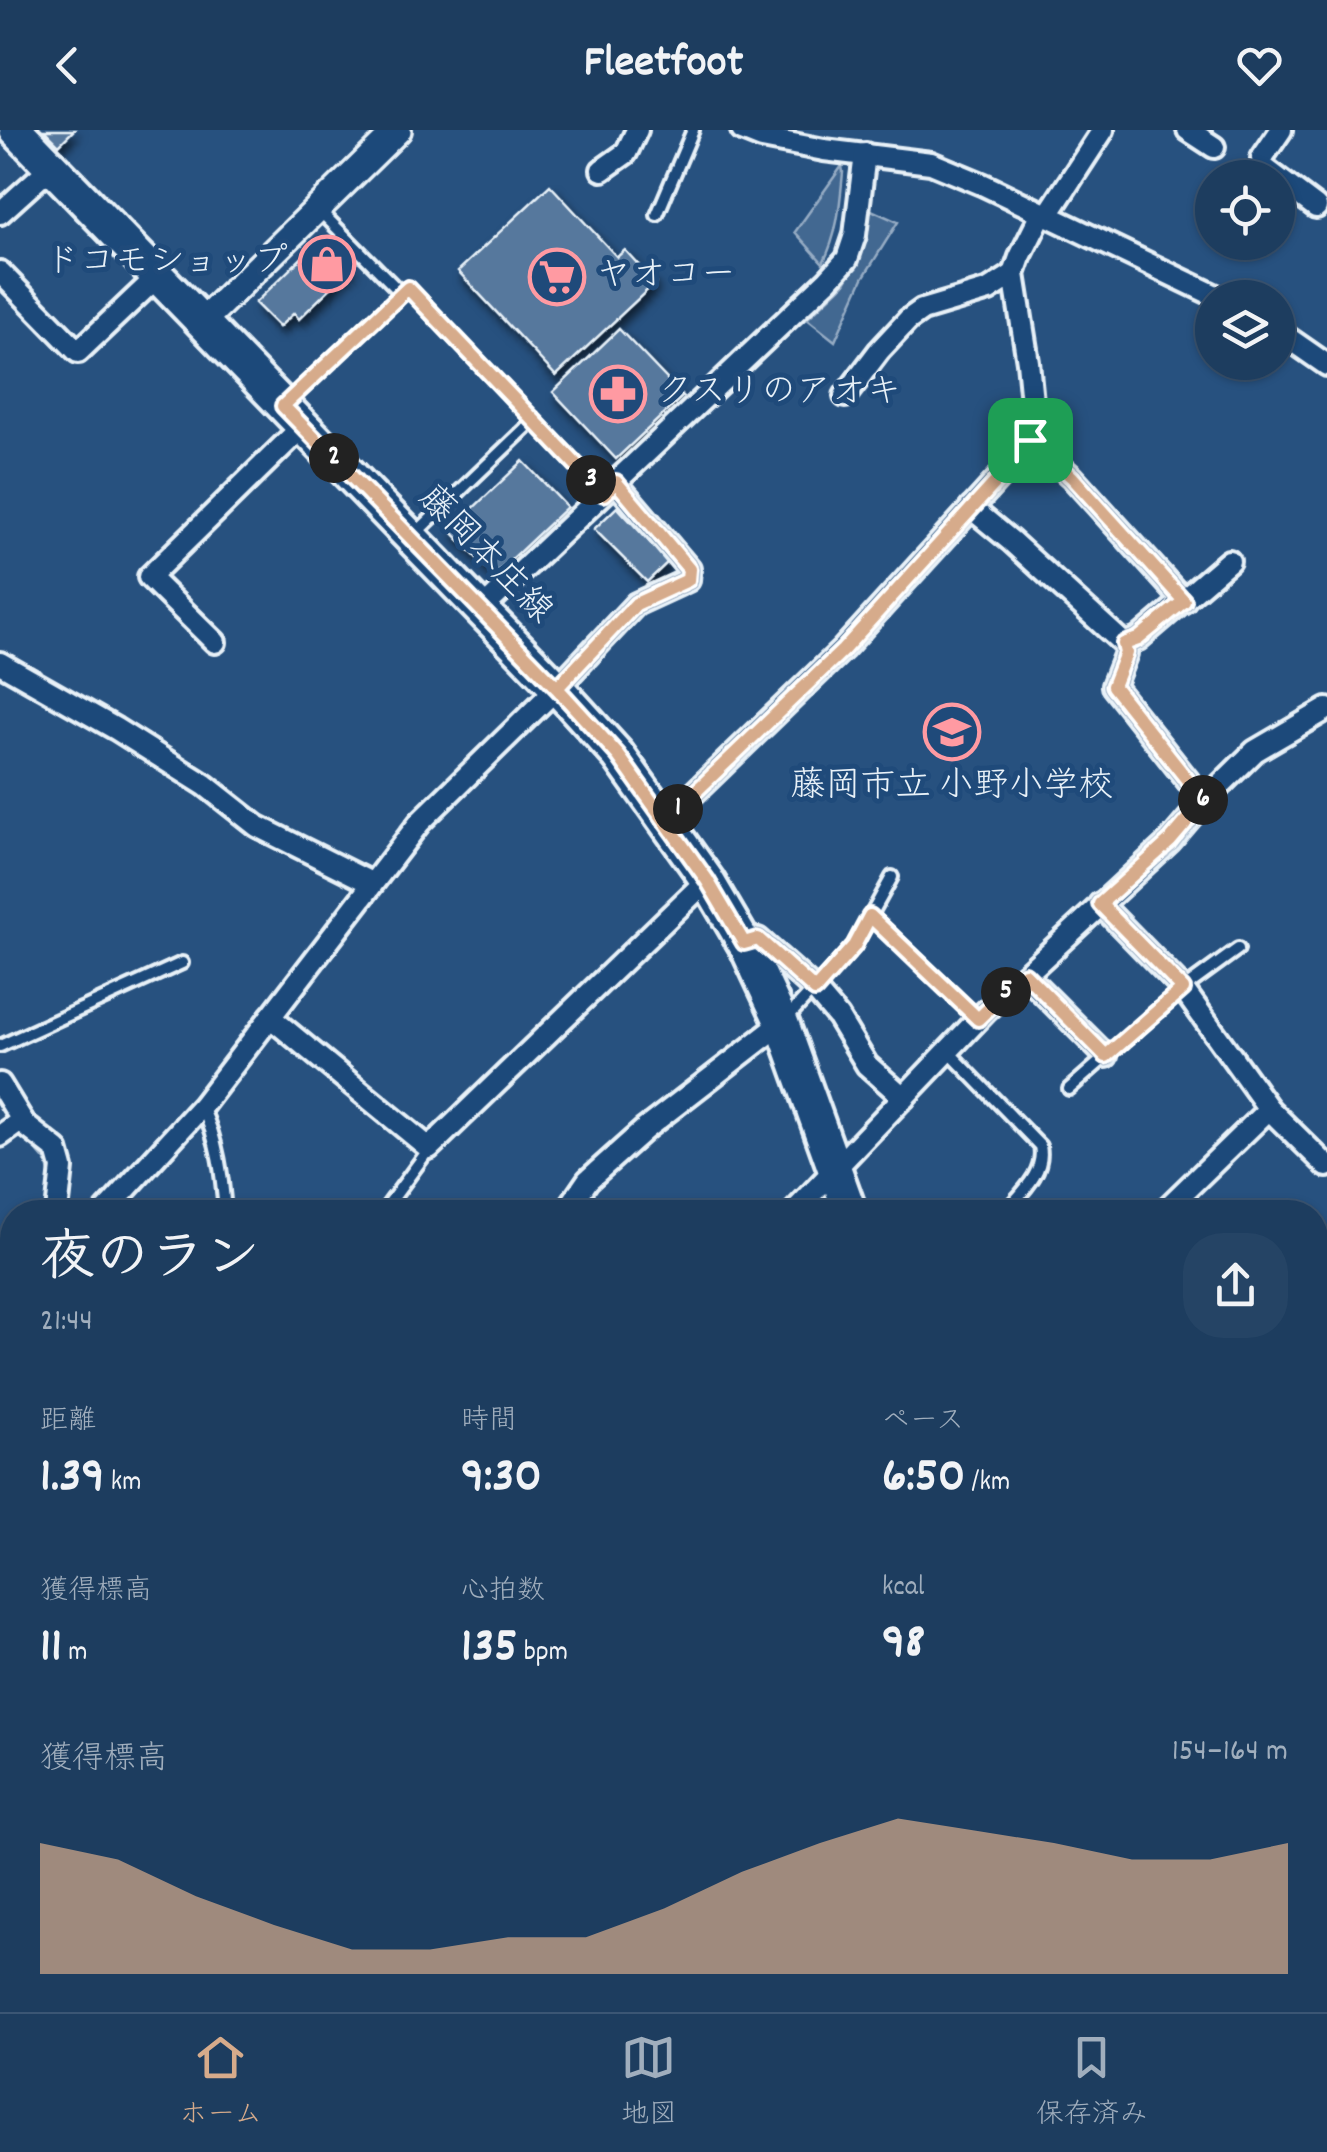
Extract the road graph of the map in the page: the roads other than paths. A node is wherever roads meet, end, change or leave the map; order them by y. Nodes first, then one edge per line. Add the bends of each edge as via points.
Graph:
1 (16, 130) edge
2 (398, 130) edge
3 (637, 130) edge
4 (693, 130) edge
5 (742, 130) edge
6 (1103, 130) edge
7 (1188, 130) edge
8 (1282, 130) edge
9 (1214, 147) dead end
10 (866, 154) junction
11 (51, 167) junction
12 (602, 170) dead end
13 (1316, 206) dead end
14 (318, 208) junction
15 (0, 213) edge
16 (1044, 214) junction
17 (656, 215) dead end
18 (0, 272) edge
19 (1014, 274) junction
20 (158, 276) junction
21 (1195, 286) edge
22 (402, 294) junction
23 (202, 322) junction
24 (1295, 343) edge
25 (1327, 365) edge
26 (845, 396) dead end
27 (293, 416) junction
28 (534, 420) junction
29 (1030, 440) junction
30 (610, 488) junction
31 (971, 508) junction
32 (411, 538) junction
33 (1229, 561) dead end
34 (1184, 601) junction
35 (481, 610) junction
36 (215, 642) dead end
37 (1124, 644) junction
38 (0, 663) edge
39 (557, 688) junction
40 (1327, 709) edge
41 (1204, 801) junction
42 (665, 821) junction
43 (892, 877) dead end
44 (707, 880) junction
45 (371, 883) junction
46 (1100, 904) junction
47 (870, 916) junction
48 (744, 943) junction
49 (1238, 949) dead end
50 (182, 963) dead end
51 (1025, 974) junction
52 (1183, 989) junction
53 (815, 990) junction
54 (270, 1017) junction
55 (978, 1019) junction
56 (782, 1023) junction
57 (0, 1046) edge
58 (948, 1051) junction
59 (1106, 1056) junction
60 (0, 1084) edge
61 (1069, 1089) dead end
62 (904, 1098) junction
63 (202, 1106) junction
64 (1269, 1109) junction
65 (22, 1120) junction
66 (0, 1136) edge
67 (429, 1148) junction
68 (1327, 1166) edge
69 (835, 1171) junction
70 (58, 1200) edge
71 (116, 1200) edge
72 (226, 1200) edge
73 (392, 1200) edge
74 (574, 1200) edge
75 (806, 1200) edge
76 (846, 1200) edge
77 (1015, 1200) edge
78 (1175, 1200) edge

1 - 11 main road, 藤岡本庄線
2 - 14 street
3 - 12 street via 626,153
4 - 17 lane
5 - 10 street
6 - 16 street
7 - 9 street
8 - 13 street via 1262,158 1264,167
10 - 16 street via 932,163
10 - 30 street via 847,259
11 - 15 street
11 - 20 main road, 藤岡本庄線
14 - 22 lane
14 - 23 street
16 - 19 street
16 - 21 street
18 - 20 street via 78,352
19 - 26 street via 908,320
19 - 29 street via 1030,380
20 - 23 main road, 藤岡本庄線
22 - 27 lane
22 - 28 lane via 408,288
23 - 27 main road, 藤岡本庄線
24 - 25 street
27 - 32 main road, 藤岡本庄線
27 - 36 street via 148,577
28 - 30 lane
28 - 32 lane
29 - 31 street
29 - 34 street
30 - 35 street
30 - 39 street via 689,569 688,580 636,604
31 - 37 street
31 - 42 street via 843,650
32 - 35 main road, 藤岡本庄線
33 - 34 street
34 - 37 street
35 - 39 main road, 藤岡本庄線
37 - 41 street via 1113,686
38 - 45 street via 206,785 257,826
39 - 42 main road, 藤岡本庄線 via 618,755
39 - 45 street via 420,822
40 - 41 street via 1255,751
41 - 46 street
42 - 44 main road, 藤岡本庄線
43 - 47 lane
44 - 48 main road, 藤岡本庄線
44 - 67 street
45 - 54 street
46 - 51 street
46 - 52 street
47 - 53 lane via 854,946
47 - 55 lane
48 - 53 street via 758,939
48 - 56 main road, 藤岡本庄線
49 - 52 lane
50 - 57 lane
51 - 55 street
51 - 59 street
52 - 59 lane
52 - 64 street
53 - 56 lane
53 - 62 street via 867,1066
54 - 63 street
54 - 67 street
55 - 58 street
56 - 69 main road, 藤岡本庄線
56 - 74 street via 645,1128
58 - 62 street
58 - 77 lane via 1040,1146 1035,1175
59 - 61 lane
60 - 65 street
62 - 69 street
63 - 71 street
63 - 72 lane via 219,1152
64 - 68 street
64 - 78 street
65 - 66 street
65 - 70 street via 56,1150 62,1168
67 - 73 lane
69 - 75 street
69 - 76 main road, 藤岡本庄線

